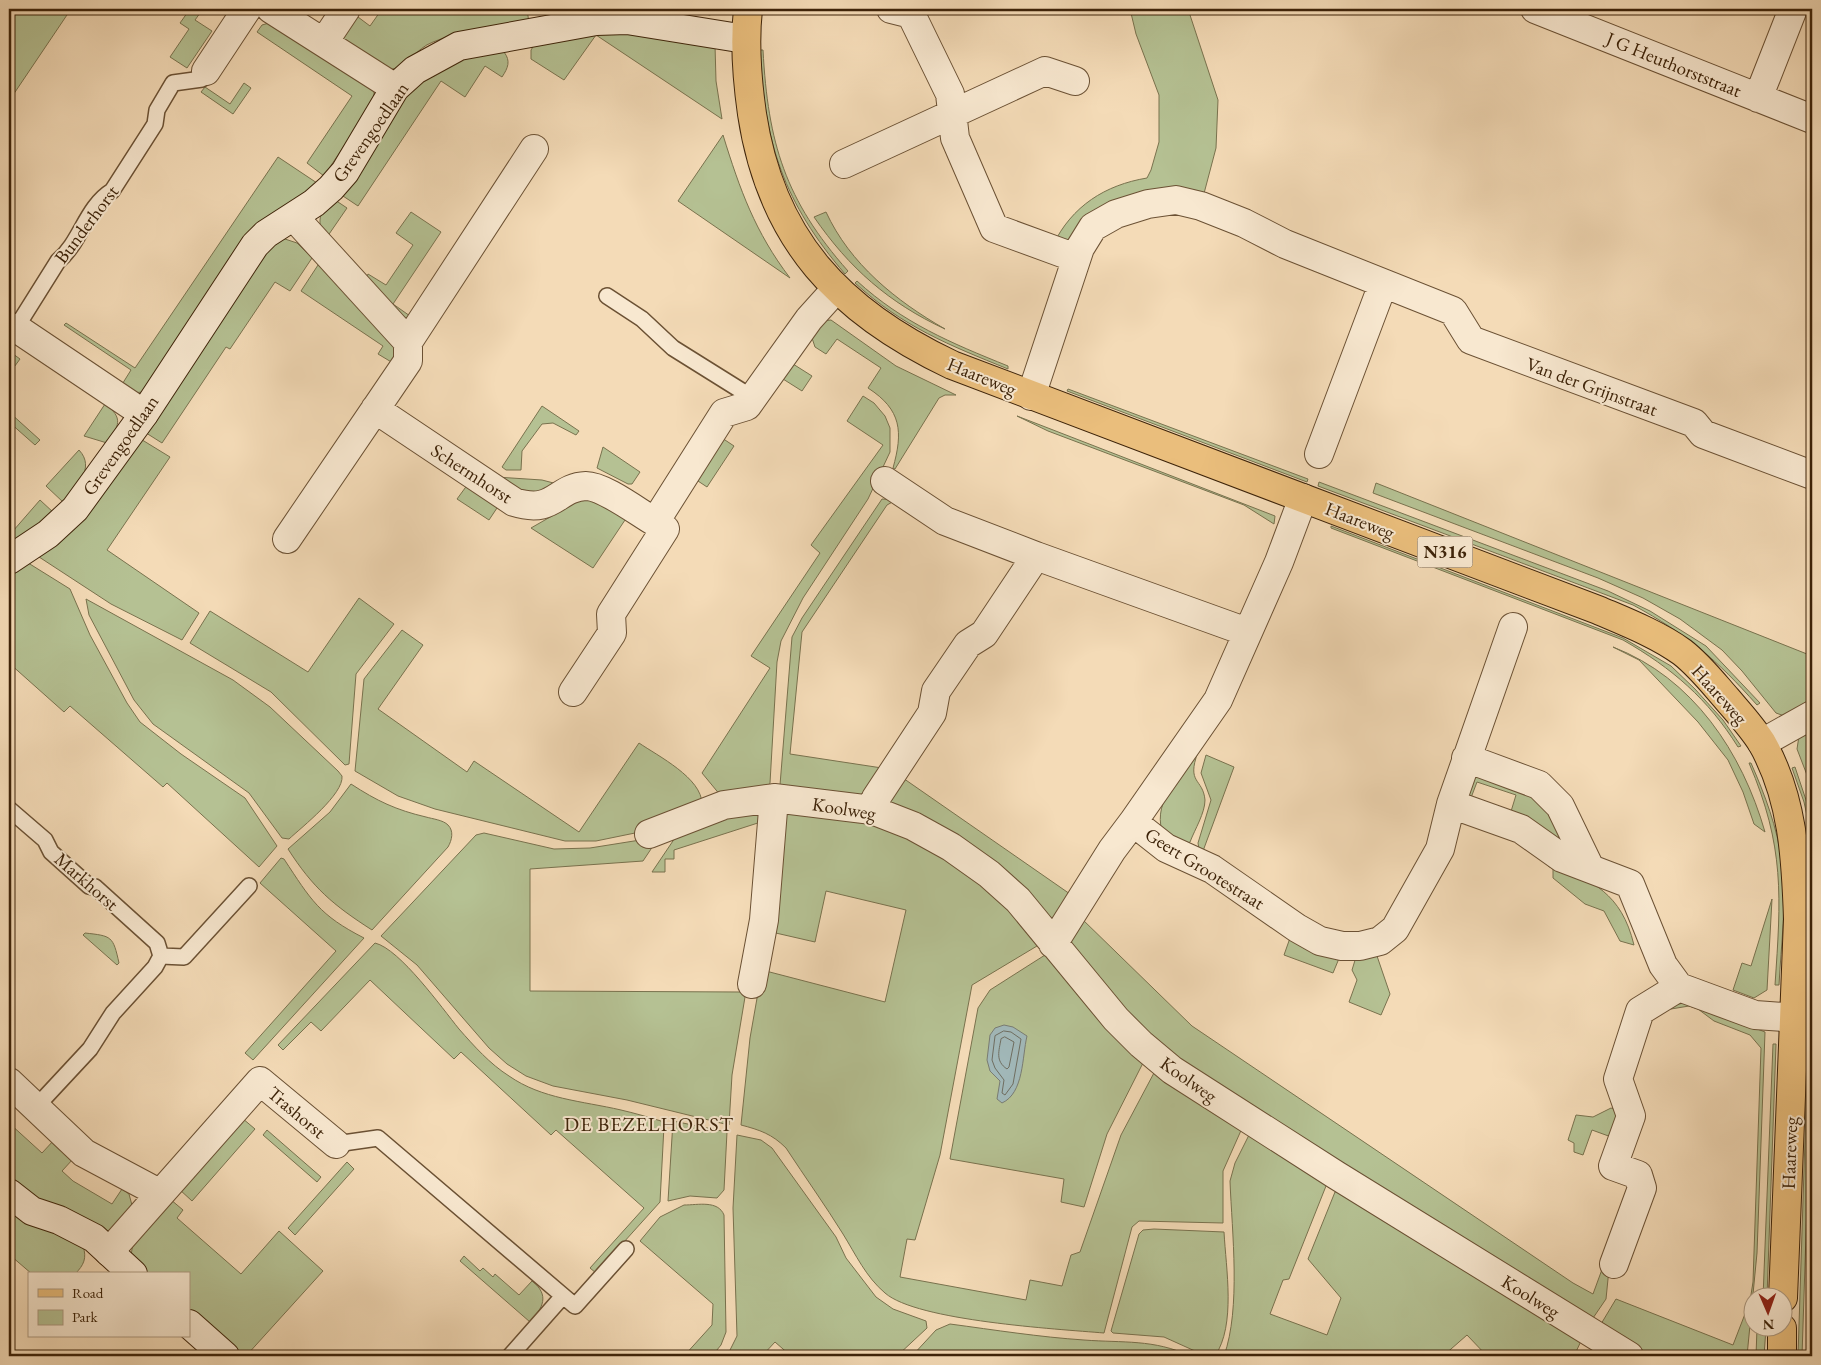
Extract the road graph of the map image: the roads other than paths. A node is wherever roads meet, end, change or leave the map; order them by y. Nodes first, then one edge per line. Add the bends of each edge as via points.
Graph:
1 (247, 9) edge
2 (271, 9) edge
3 (346, 9) edge
4 (748, 9) edge
5 (891, 9) edge
6 (1535, 9) edge
7 (1793, 9) edge
8 (745, 39) junction
9 (324, 42) junction
10 (206, 71) joint
11 (1075, 81) dead end
12 (395, 88) junction
13 (1758, 98) junction
14 (953, 113) junction
15 (1812, 119) edge
16 (534, 149) dead end
17 (844, 164) dead end
18 (294, 217) junction
19 (1076, 258) junction
20 (1383, 284) junction
21 (836, 289) junction
22 (607, 296) dead end
23 (16, 328) joint
24 (408, 342) junction
25 (1031, 396) junction
26 (753, 398) junction
27 (375, 409) junction
28 (144, 414) junction
29 (1319, 454) dead end
30 (1812, 475) edge
31 (885, 482) dead end
32 (1303, 498) junction
33 (655, 522) junction
34 (287, 539) dead end
35 (1036, 556) junction
36 (9, 560) edge
37 (1513, 627) dead end
38 (1247, 632) junction
39 (573, 692) dead end
40 (1812, 716) edge
41 (1762, 744) junction
42 (1466, 758) junction
43 (774, 798) junction
44 (1450, 804) junction
45 (9, 809) edge
46 (872, 810) junction
47 (1133, 822) junction
48 (649, 834) dead end
49 (1590, 868) junction
50 (249, 886) dead end
51 (1053, 944) junction
52 (161, 956) junction
53 (752, 984) dead end
54 (1679, 987) junction
55 (1803, 1019) edge
56 (9, 1082) edge
57 (36, 1108) junction
58 (336, 1144) joint
59 (9, 1193) edge
60 (159, 1193) junction
61 (626, 1249) dead end
62 (109, 1252) junction
63 (1614, 1264) dead end
64 (131, 1272) edge
65 (1784, 1288) edge
66 (563, 1296) junction
67 (190, 1325) edge
68 (1782, 1338) edge
69 (225, 1356) edge
70 (510, 1356) edge
71 (1629, 1356) edge
72 (1782, 1356) edge

1 - 10 street, Bunderhorst
2 - 9 street
3 - 9 street
4 - 8 main road, Haareweg / N316
5 - 14 street via 911,14 950,94
6 - 13 street, J G Heuthorststraat
7 - 13 street
8 - 12 street, Grevengoedlaan via 627,20 596,21 459,46 415,70
8 - 21 main road, Haareweg / N316 via 753,122 765,177 780,213 805,253
9 - 12 street
10 - 23 lane, Bunderhorst via 202,79 173,83 157,110 155,124 112,192 101,198
11 - 14 street via 1046,71
12 - 18 street, Grevengoedlaan via 345,172
13 - 15 street, J G Heuthorststraat
14 - 17 street
14 - 19 street via 955,138 994,228
16 - 24 street
18 - 24 street
18 - 28 street, Grevengoedlaan via 266,234 247,256
19 - 20 street, Van der Grijnstraat via 1093,227 1116,214 1176,200 1244,222 1285,244
19 - 25 street, Van der Grijnstraat
20 - 29 street
20 - 30 street, Van der Grijnstraat via 1453,311 1470,340 1694,424 1703,434
21 - 25 main road, Haareweg / N316 via 872,320 914,347
21 - 26 street via 809,318
22 - 26 lane via 642,320 673,348
23 - 28 street, Bunderhorst
24 - 27 street via 408,360
25 - 32 main road, Haareweg / N316
26 - 33 street via 747,406 724,413
27 - 33 street, Schermhorst via 514,502 530,507 545,505 575,488 587,486 599,489
27 - 34 street
28 - 36 street, Grevengoedlaan via 72,513
31 - 35 street via 946,521
32 - 38 street, Geert Grootestraat via 1280,562
32 - 41 main road, Haareweg / N316 via 1598,610 1647,632 1695,664 1737,710
33 - 39 street via 665,529 611,614 612,633
35 - 38 street
35 - 46 street via 984,634 968,644 936,691 932,712 876,798
37 - 42 street, Geert Grootestraat
38 - 47 street, Geert Grootestraat via 1218,700
40 - 41 street
41 - 55 main road, Haareweg / N316 via 1781,786 1791,823 1797,867
42 - 44 street, Geert Grootestraat
42 - 49 street via 1539,786 1560,806
43 - 46 street, Koolweg
43 - 48 street, Koolweg via 724,805
43 - 53 street via 764,920
44 - 47 street, Geert Grootestraat via 1440,849 1395,929 1380,941 1360,946 1342,946 1320,940 1298,928 1212,869 1166,848
44 - 49 street via 1521,829 1562,858
45 - 52 lane, Markhorst via 46,840 51,852 76,875 95,887 157,943
46 - 51 street, Koolweg via 951,847 988,874 1018,900
47 - 51 street, Geert Grootestraat
49 - 54 street via 1630,884 1663,964
50 - 52 lane via 184,957
51 - 71 street, Koolweg via 1116,1019 1172,1070
52 - 57 lane via 156,967 114,1013 90,1049
54 - 55 street via 1755,1016
54 - 63 street via 1640,1012 1618,1079 1631,1116 1614,1166 1638,1175 1642,1188
55 - 65 main road, Haareweg / N316
56 - 57 street
57 - 60 street via 84,1153
58 - 60 street, Trashorst via 260,1081
58 - 66 lane, Trashorst via 378,1138
59 - 62 street via 32,1211 79,1229
60 - 62 street, Trashorst
61 - 66 lane via 575,1306
62 - 64 street
66 - 70 lane
67 - 69 street
68 - 72 main road

